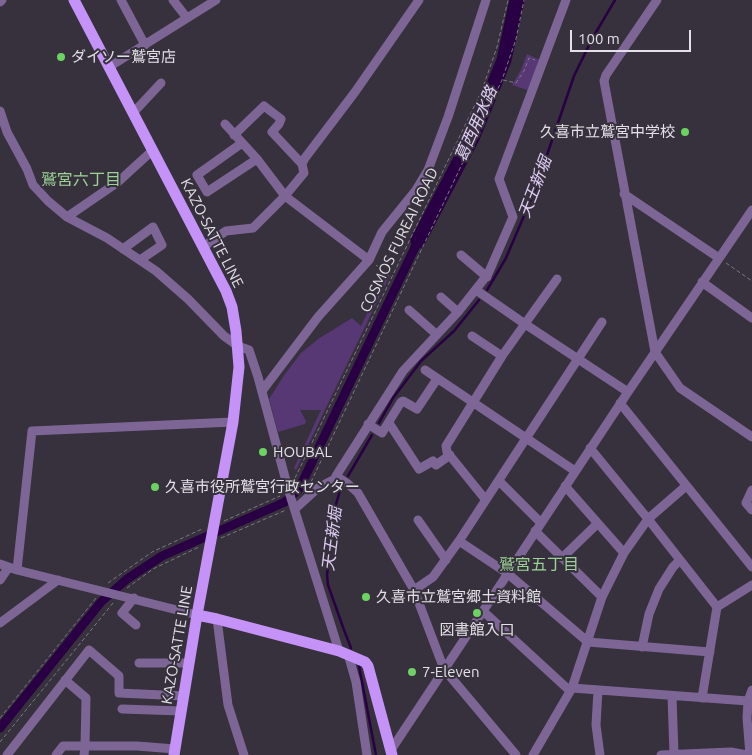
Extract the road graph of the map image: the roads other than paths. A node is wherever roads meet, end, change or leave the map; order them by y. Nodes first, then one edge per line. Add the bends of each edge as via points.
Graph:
1 (74, 0) edge
2 (121, 0) edge
3 (173, 0) edge
4 (216, 0) edge
5 (419, 0) edge
6 (566, 0) edge
7 (657, 0) edge
8 (482, 1) edge
9 (187, 18) junction
10 (145, 45) junction
11 (109, 67) junction
12 (161, 84) dead end
13 (0, 110) edge
14 (134, 114) junction
15 (225, 124) dead end
16 (234, 135) junction
17 (242, 143) junction
18 (153, 150) junction
19 (257, 159) junction
20 (302, 164) junction
21 (624, 194) junction
22 (285, 196) junction
23 (752, 210) edge
24 (67, 217) junction
25 (204, 247) junction
26 (124, 249) junction
27 (460, 255) dead end
28 (719, 258) junction
29 (140, 260) junction
30 (369, 260) junction
31 (487, 277) junction
32 (557, 279) dead end
33 (702, 282) junction
34 (476, 290) junction
35 (441, 297) dead end
36 (409, 310) dead end
37 (458, 312) junction
38 (752, 318) edge
39 (602, 322) dead end
40 (525, 324) junction
41 (436, 334) junction
42 (472, 336) dead end
43 (238, 346) junction
44 (654, 352) junction
45 (502, 356) junction
46 (579, 359) junction
47 (425, 370) dead end
48 (437, 379) junction
49 (262, 391) junction
50 (628, 392) junction
51 (472, 403) junction
52 (620, 403) junction
53 (234, 422) junction
54 (388, 423) junction
55 (368, 424) junction
56 (752, 437) edge
57 (526, 438) junction
58 (590, 448) junction
59 (450, 455) junction
60 (575, 471) junction
61 (336, 476) junction
62 (499, 481) junction
63 (565, 486) junction
64 (686, 486) junction
65 (752, 490) edge
66 (485, 499) junction
67 (292, 506) junction
68 (752, 510) edge
69 (648, 518) junction
70 (418, 520) dead end
71 (541, 523) junction
72 (597, 524) junction
73 (535, 532) junction
74 (459, 541) junction
75 (624, 554) junction
76 (562, 558) junction
77 (446, 560) junction
78 (680, 560) junction
79 (0, 564) edge
80 (752, 567) edge
81 (13, 569) junction
82 (507, 573) junction
83 (0, 580) edge
84 (58, 580) junction
85 (752, 585) edge
86 (414, 590) junction
87 (602, 597) junction
88 (134, 598) junction
89 (717, 607) junction
90 (482, 611) junction
91 (197, 615) junction
92 (217, 619) junction
93 (0, 623) edge
94 (136, 626) dead end
95 (588, 642) junction
96 (642, 647) junction
97 (344, 652) junction
98 (710, 652) junction
99 (139, 663) dead end
100 (189, 663) junction
101 (444, 669) junction
102 (65, 680) junction
103 (571, 690) junction
104 (598, 690) junction
105 (752, 690) edge
106 (184, 696) junction
107 (672, 696) junction
108 (702, 698) junction
109 (748, 701) junction
110 (122, 709) dead end
111 (181, 712) junction
112 (84, 750) edge
113 (174, 752) edge
114 (392, 752) edge
115 (674, 754) edge
116 (7, 755) edge
117 (56, 755) edge
118 (244, 755) edge
119 (367, 755) edge
120 (516, 755) edge
121 (533, 755) edge
122 (600, 755) edge
123 (661, 755) edge
124 (749, 755) edge

1 - 11 main road, KAZO-SATTE LINE
2 - 10 street
3 - 9 street
4 - 9 street
5 - 20 street
6 - 31 street via 499,180 513,217
7 - 21 street via 604,81
8 - 30 street via 448,117 428,170 382,232
9 - 10 street
10 - 11 street
11 - 14 main road, KAZO-SATTE LINE
12 - 14 street
13 - 24 street via 32,185
14 - 18 main road, KAZO-SATTE LINE
15 - 16 street
16 - 17 street
16 - 20 street via 264,106 281,118 272,132
17 - 19 street
17 - 19 street via 197,175 207,192
18 - 24 street via 118,182
18 - 25 main road, KAZO-SATTE LINE
19 - 22 street
20 - 22 street via 304,173
21 - 28 street
21 - 44 street
22 - 25 street via 253,228 226,231
22 - 30 street
23 - 28 street
24 - 26 street
25 - 43 main road, KAZO-SATTE LINE via 232,308
26 - 29 street
26 - 29 street via 153,227 162,245
27 - 31 street
28 - 33 street
29 - 43 street
30 - 49 street via 318,317
31 - 34 street
32 - 40 street
33 - 38 street
33 - 44 street
34 - 37 street
34 - 40 street
35 - 37 street
36 - 41 street
37 - 41 street
39 - 46 street
40 - 45 street
40 - 46 street
41 - 55 street via 403,371
42 - 45 street
43 - 49 street via 249,350
43 - 53 main road, KAZO-SATTE LINE
44 - 50 street
44 - 56 street via 680,388
45 - 51 street
46 - 50 street
46 - 57 street
47 - 48 street
48 - 51 street
48 - 54 street via 417,409 403,401
49 - 67 street
50 - 52 street
51 - 57 street
51 - 59 street via 446,446
52 - 58 street
52 - 64 street
53 - 81 street via 32,431
53 - 91 main road, KAZO-SATTE LINE
54 - 55 street via 382,433
54 - 59 street via 419,469 434,461 436,465
55 - 61 street
57 - 60 street
57 - 62 street
58 - 60 street
58 - 69 street
59 - 66 street
60 - 63 street
61 - 67 street
61 - 86 street via 358,493
62 - 66 street
62 - 71 street
63 - 71 street
63 - 72 street
64 - 69 street
64 - 80 street
65 - 68 street via 746,503
66 - 74 street
67 - 97 street
69 - 75 street
69 - 78 street
70 - 77 street
71 - 73 street
72 - 75 street
72 - 76 street
73 - 76 street
73 - 82 street
74 - 77 street
74 - 82 street
75 - 87 street
76 - 87 street
77 - 86 street via 433,577
78 - 89 street
78 - 96 street via 659,589 649,614
79 - 81 street
81 - 83 street
81 - 84 street
82 - 90 street
82 - 95 street
84 - 88 street
84 - 93 street
85 - 89 street
86 - 101 street
87 - 95 street
88 - 91 street
88 - 94 street via 122,612
89 - 98 street
90 - 101 street
90 - 103 street
91 - 92 main road
91 - 100 main road, KAZO-SATTE LINE
92 - 97 main road
92 - 118 street via 228,705
95 - 96 street
95 - 103 street
96 - 98 street
97 - 114 main road via 368,666
97 - 119 street via 356,682
98 - 108 street
99 - 100 street
100 - 106 main road, KAZO-SATTE LINE
101 - 114 street
101 - 120 street
102 - 106 street via 89,650 119,676 119,693
102 - 112 street via 86,698
102 - 116 street
103 - 104 street
103 - 121 street
104 - 107 street
104 - 122 street via 596,725
105 - 109 street
106 - 111 main road, KAZO-SATTE LINE
107 - 108 street
107 - 115 street
108 - 109 street
109 - 124 street
110 - 111 street
111 - 113 main road, KAZO-SATTE LINE
112 - 113 street via 137,746
112 - 117 street via 63,746
115 - 123 street
115 - 124 street via 730,752

